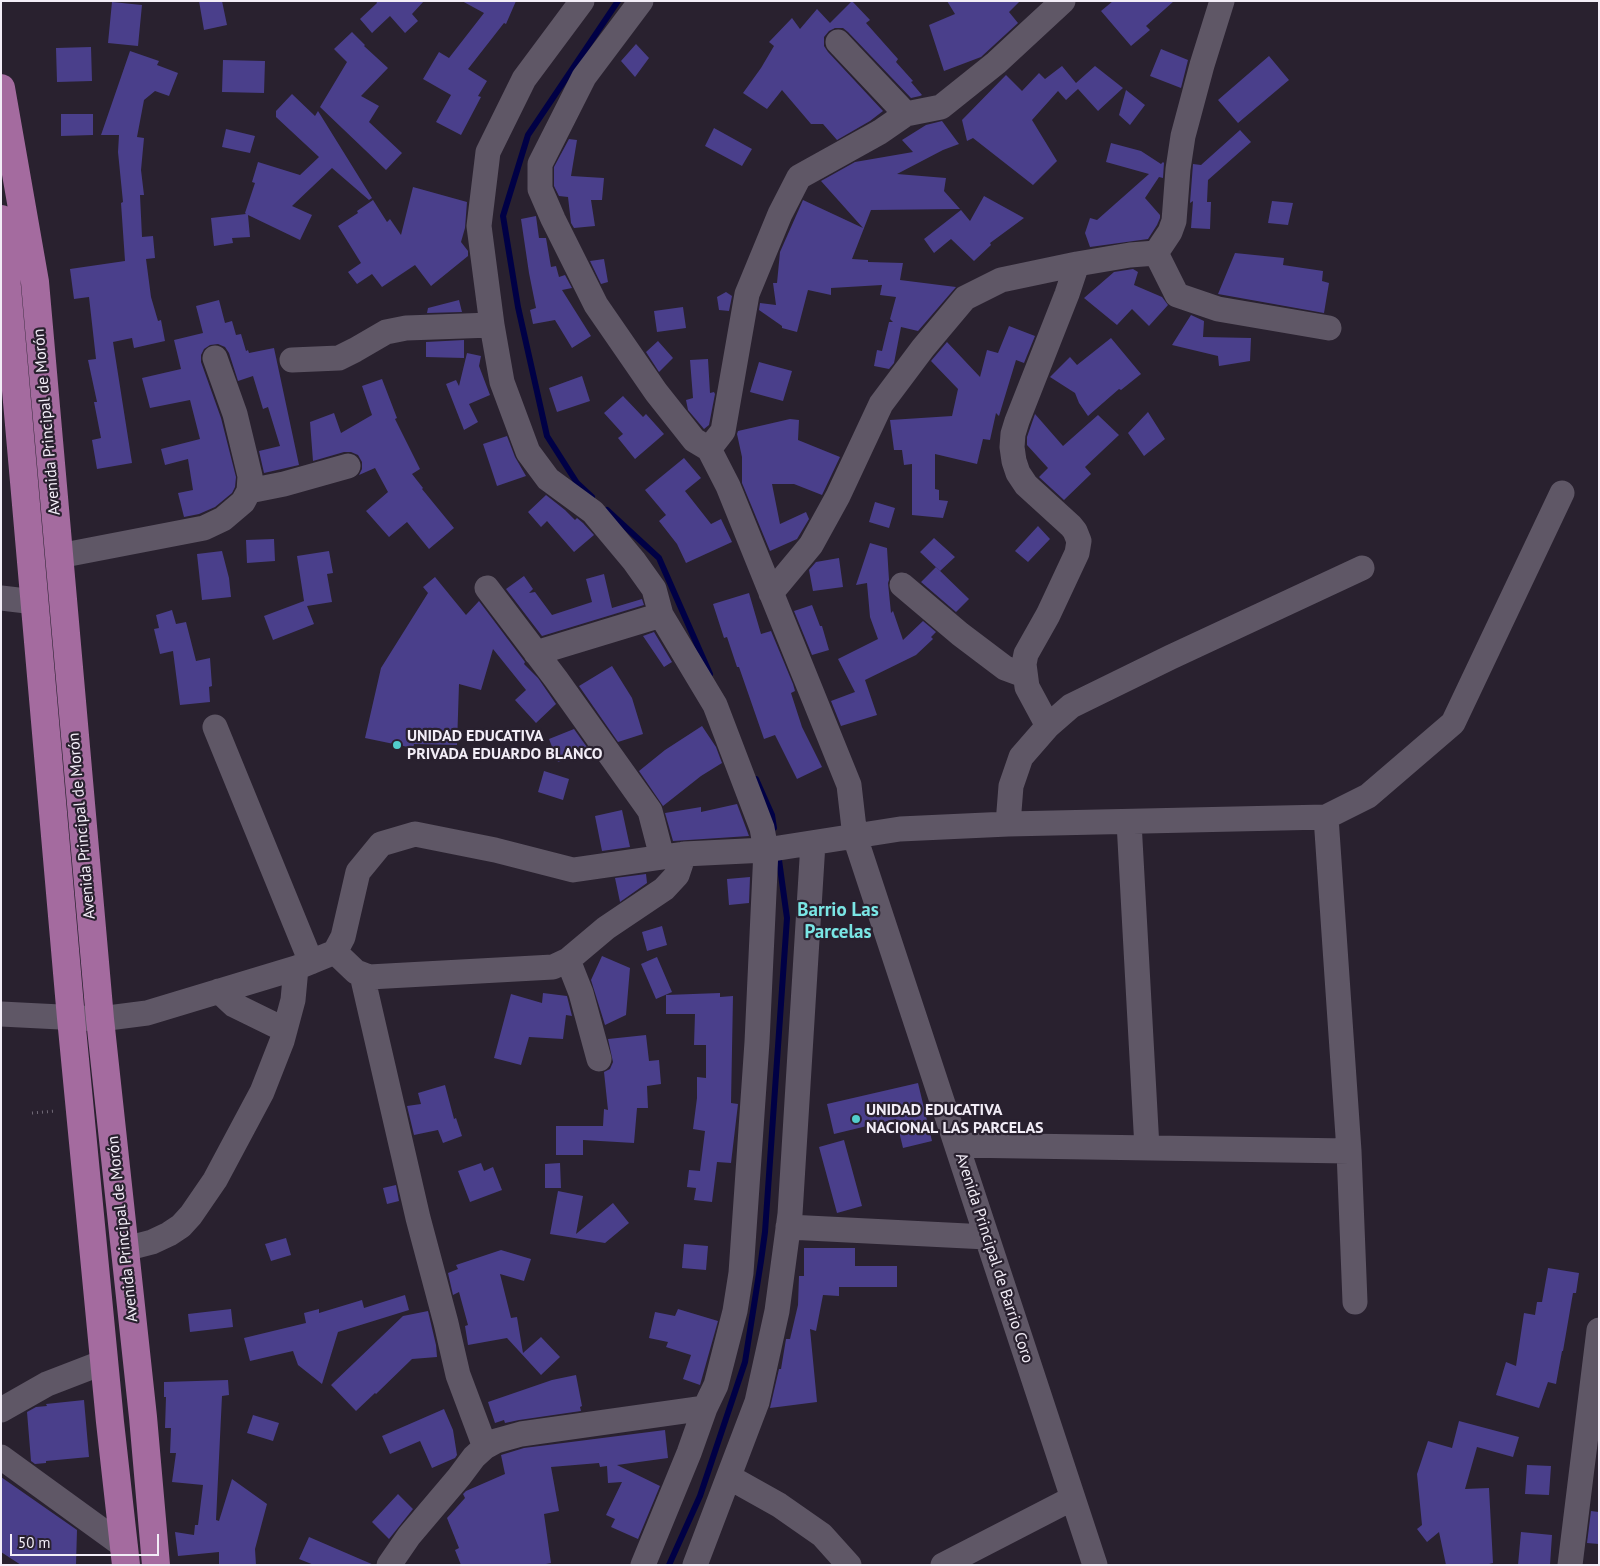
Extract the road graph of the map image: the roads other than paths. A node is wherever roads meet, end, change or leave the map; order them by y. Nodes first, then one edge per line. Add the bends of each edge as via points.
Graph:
1 (582, 1) edge
2 (641, 1) edge
3 (1063, 1) edge
4 (1222, 1) edge
5 (838, 42) dead end
6 (1, 88) edge
7 (906, 114) junction
8 (1, 219) edge
9 (1156, 253) junction
10 (1077, 264) junction
11 (492, 325) junction
12 (1329, 328) dead end
13 (215, 358) dead end
14 (292, 360) dead end
15 (709, 449) junction
16 (348, 466) dead end
17 (249, 491) junction
18 (1562, 493) dead end
19 (59, 556) junction
20 (1362, 568) dead end
21 (902, 585) dead end
22 (487, 588) dead end
23 (771, 592) junction
24 (1, 598) edge
25 (35, 602) junction
26 (661, 615) junction
27 (536, 653) junction
28 (1024, 675) junction
29 (1048, 726) junction
30 (215, 727) dead end
31 (1326, 816) junction
32 (1129, 822) junction
33 (1008, 824) junction
34 (854, 837) junction
35 (813, 843) junction
36 (773, 849) junction
37 (673, 855) junction
38 (335, 952) junction
39 (568, 960) junction
40 (304, 965) junction
41 (362, 975) junction
42 (219, 991) junction
43 (1, 1014) edge
44 (71, 1018) junction
45 (100, 1019) junction
46 (285, 1030) junction
47 (599, 1058) dead end
48 (956, 1145) junction
49 (1147, 1148) junction
50 (1349, 1151) junction
51 (788, 1227) junction
52 (987, 1237) junction
53 (125, 1249) junction
54 (1355, 1302) dead end
55 (1599, 1330) edge
56 (104, 1362) junction
57 (705, 1408) junction
58 (1, 1410) edge
59 (485, 1447) junction
60 (1, 1457) edge
61 (729, 1477) junction
62 (1073, 1498) junction
63 (126, 1556) edge
64 (156, 1565) edge
65 (388, 1565) edge
66 (643, 1565) edge
67 (696, 1565) edge
68 (849, 1565) edge
69 (944, 1565) edge
70 (1095, 1565) edge
71 (1570, 1565) edge

1 - 11 street via 524,79 488,152 479,226
2 - 15 street via 584,77 540,164 540,188 596,305 656,392 694,440
3 - 7 street via 996,63 941,107
4 - 9 street via 1183,136 1174,221
5 - 7 street
6 - 19 main road, Avenida Principal de Morón via 35,282
7 - 15 street via 799,177 747,294 724,431
8 - 25 main road, Avenida Principal de Morón
9 - 10 street
9 - 12 street via 1177,295 1218,308
10 - 23 street via 1001,280 965,298 922,348 881,404 838,496 811,544
10 - 28 street via 1013,434 1012,448 1018,474 1071,526 1079,541 1073,562 1026,654
11 - 14 street via 406,328 386,332 339,358
11 - 26 street via 502,382 528,452 548,479 593,512 634,561 654,589
13 - 17 street via 235,414 250,476
15 - 23 street, Avenida Principal de Barrio Coro via 728,486
16 - 17 street
17 - 19 street via 232,513 204,528
18 - 31 street via 1453,723 1368,796
19 - 45 main road, Avenida Principal de Morón
20 - 29 street via 1072,706
21 - 28 street via 1005,668
22 - 27 street
23 - 34 street, Avenida Principal de Barrio Coro via 849,785
24 - 25 street
25 - 44 main road, Avenida Principal de Morón
26 - 27 street
26 - 36 street via 715,704
27 - 37 street via 650,811
28 - 29 street
29 - 33 street via 1021,757 1011,786
30 - 40 street
31 - 32 street
31 - 50 street
32 - 33 street
32 - 49 street
33 - 34 street via 900,830
34 - 35 street
34 - 48 street, Avenida Principal de Barrio Coro
35 - 36 street
35 - 51 street
36 - 37 street
36 - 57 street via 741,1273 726,1350 716,1385
37 - 38 street via 573,870 415,834 381,844 358,872 343,936
37 - 39 street via 677,875 664,889 606,928
38 - 40 street
38 - 41 street
39 - 41 street via 544,969 410,976
39 - 47 street via 581,992
40 - 42 street
40 - 46 street
41 - 59 street via 458,1375
42 - 45 street via 147,1013
42 - 46 street via 234,1005
43 - 44 street
44 - 45 street
44 - 56 main road, Avenida Principal de Morón
45 - 53 main road, Avenida Principal de Morón
46 - 53 street via 262,1092 215,1180 191,1215 161,1239
48 - 49 street
48 - 52 street, Avenida Principal de Barrio Coro
49 - 50 street
50 - 54 street
51 - 52 street
51 - 61 street via 762,1384
52 - 62 street, Avenida Principal de Barrio Coro
53 - 64 main road, Avenida Principal de Morón
55 - 71 street
56 - 58 street via 47,1384
56 - 63 main road, Avenida Principal de Morón
57 - 59 street via 520,1434
57 - 66 street
59 - 65 street
60 - 63 street
61 - 67 street
61 - 68 street via 779,1505 822,1535
62 - 69 street
62 - 70 street, Avenida Principal de Barrio Coro

